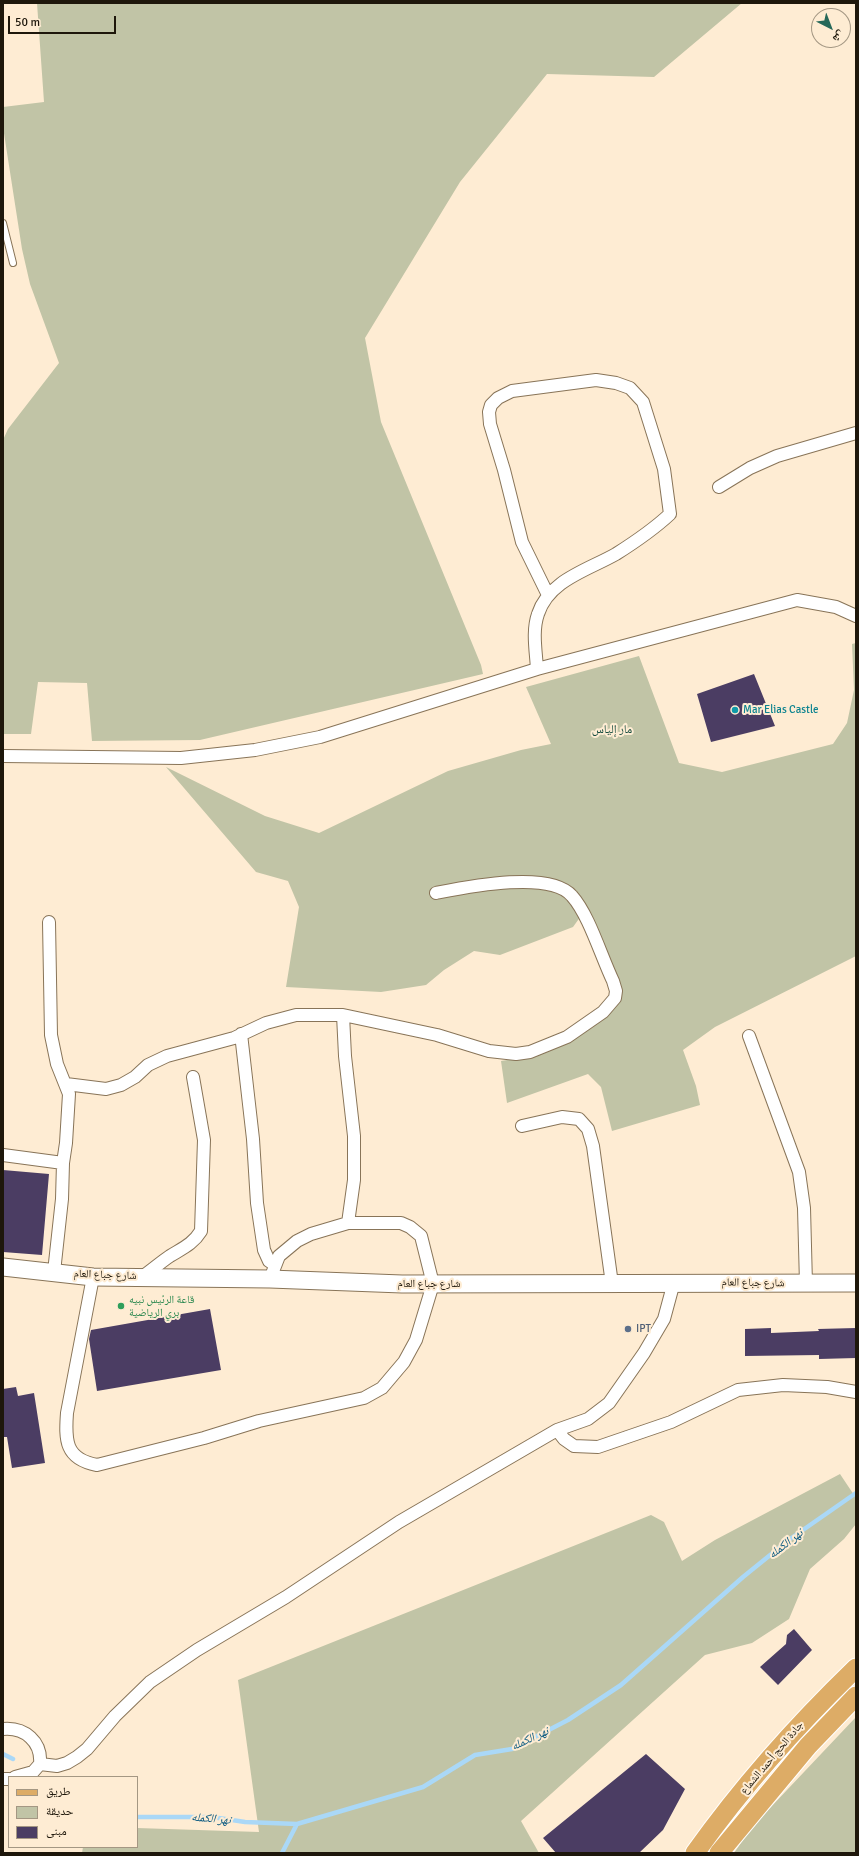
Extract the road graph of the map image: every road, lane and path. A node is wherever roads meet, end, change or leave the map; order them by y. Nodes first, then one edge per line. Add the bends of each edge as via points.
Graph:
1 (3, 223) edge
2 (13, 263) dead end
3 (856, 433) edge
4 (719, 487) dead end
5 (548, 595) junction
6 (856, 616) edge
7 (537, 669) junction
8 (3, 756) edge
9 (436, 893) dead end
10 (49, 922) dead end
11 (343, 1015) junction
12 (241, 1034) junction
13 (749, 1036) dead end
14 (193, 1077) dead end
15 (66, 1084) junction
16 (522, 1126) dead end
17 (3, 1155) edge
18 (63, 1163) junction
19 (348, 1223) junction
20 (3, 1267) edge
21 (54, 1272) junction
22 (272, 1272) junction
23 (93, 1277) junction
24 (142, 1277) junction
25 (674, 1282) junction
26 (856, 1283) edge
27 (433, 1284) junction
28 (612, 1284) junction
29 (806, 1284) junction
30 (856, 1392) edge
31 (556, 1430) junction
32 (856, 1668) edge
33 (856, 1696) edge
34 (3, 1729) edge
35 (40, 1764) junction
36 (19, 1776) edge
37 (695, 1853) edge
38 (719, 1853) edge

1 - 2 lane
3 - 4 street via 777,456 750,468
5 - 5 street via 567,580 618,553 654,529 670,514 664,469 643,402 630,388 596,380 512,391 491,405 490,424 522,542
5 - 7 street via 538,614 535,629
6 - 7 street via 836,607 797,600
7 - 8 street via 320,737 255,750 181,758
9 - 11 street via 534,881 563,887 583,912 613,981 615,998 603,1012 567,1037 530,1052 516,1054 489,1051 437,1035
10 - 15 street via 51,1034 57,1064
11 - 12 street via 296,1015 266,1023
11 - 19 street via 354,1136 354,1180
12 - 15 street via 167,1056 148,1066 135,1077 106,1089
12 - 22 street via 257,1203 264,1250
13 - 29 street via 799,1172 804,1208
14 - 24 street via 204,1140 201,1231 185,1248
15 - 18 street via 69,1094
16 - 28 street via 562,1117 579,1119 588,1129 593,1146
17 - 18 street
18 - 21 street
19 - 22 street via 310,1234 297,1241 279,1256
19 - 27 street via 401,1223 417,1231 424,1244
20 - 21 main road, شارع جباع العام
21 - 23 main road, شارع جباع العام
22 - 24 main road, شارع جباع العام
22 - 27 main road, شارع جباع العام
23 - 24 main road, شارع جباع العام
23 - 27 street via 66,1430 67,1443 72,1453 88,1464 97,1465 259,1421 364,1398 382,1388 404,1362 416,1340
25 - 28 main road, شارع جباع العام
25 - 29 main road, شارع جباع العام
25 - 31 street via 664,1319 609,1403 592,1417
26 - 29 main road, شارع جباع العام
27 - 28 main road, شارع جباع العام
30 - 31 street via 827,1387 783,1385 738,1390 671,1422 598,1447 574,1446
31 - 35 street via 399,1522 286,1597 197,1650 150,1682 77,1757 57,1766
32 - 37 main road, جادة الحج أحمد الشماع via 789,1736
33 - 38 main road, جادة الحج أحمد الشماع via 808,1746
34 - 35 street via 20,1730 32,1740 40,1749
35 - 36 street via 33,1772

